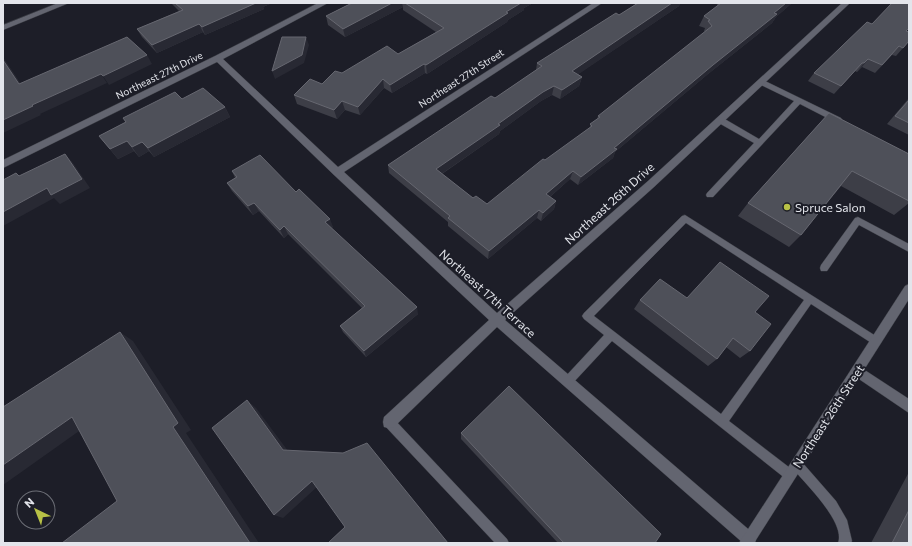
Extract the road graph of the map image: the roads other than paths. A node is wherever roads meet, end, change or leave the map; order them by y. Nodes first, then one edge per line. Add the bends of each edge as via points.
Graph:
1 (65, 3) edge
2 (324, 3) edge
3 (598, 3) edge
4 (846, 3) edge
5 (3, 28) edge
6 (218, 58) junction
7 (760, 82) junction
8 (799, 101) junction
9 (720, 120) junction
10 (847, 125) edge
11 (760, 142) junction
12 (3, 164) edge
13 (337, 172) junction
14 (710, 195) dead end
15 (909, 248) edge
16 (824, 268) dead end
17 (909, 289) edge
18 (810, 299) junction
19 (497, 320) junction
20 (611, 335) junction
21 (876, 341) junction
22 (856, 371) junction
23 (568, 382) junction
24 (909, 407) edge
25 (389, 422) joint
26 (722, 422) junction
27 (793, 470) junction
28 (747, 541) edge
29 (503, 543) edge
30 (844, 543) edge

1 - 5 street
2 - 6 street, Northeast 27th Drive
3 - 13 street, Northeast 27th Street
4 - 7 street, Northeast 26th Drive
6 - 12 street, Northeast 27th Drive
6 - 13 street, Northeast 17th Terrace
7 - 8 lane
7 - 9 street, Northeast 26th Drive
8 - 10 lane
8 - 11 lane
9 - 11 lane
9 - 19 street, Northeast 26th Drive
11 - 14 lane
13 - 19 street, Northeast 17th Terrace
15 - 16 lane via 858,220
17 - 21 street, Northeast 26th Street
18 - 20 lane via 685,218 587,316
18 - 21 lane
18 - 26 lane
19 - 23 street, Northeast 17th Terrace
19 - 25 street, Northeast 26th Drive
20 - 23 lane
20 - 26 lane
21 - 22 street, Northeast 26th Street
22 - 24 street
22 - 27 street, Northeast 26th Street
23 - 28 street, Northeast 17th Terrace
25 - 29 lane
26 - 27 lane
27 - 28 street, Northeast 26th Street
27 - 30 lane via 832,505 841,520 846,540

